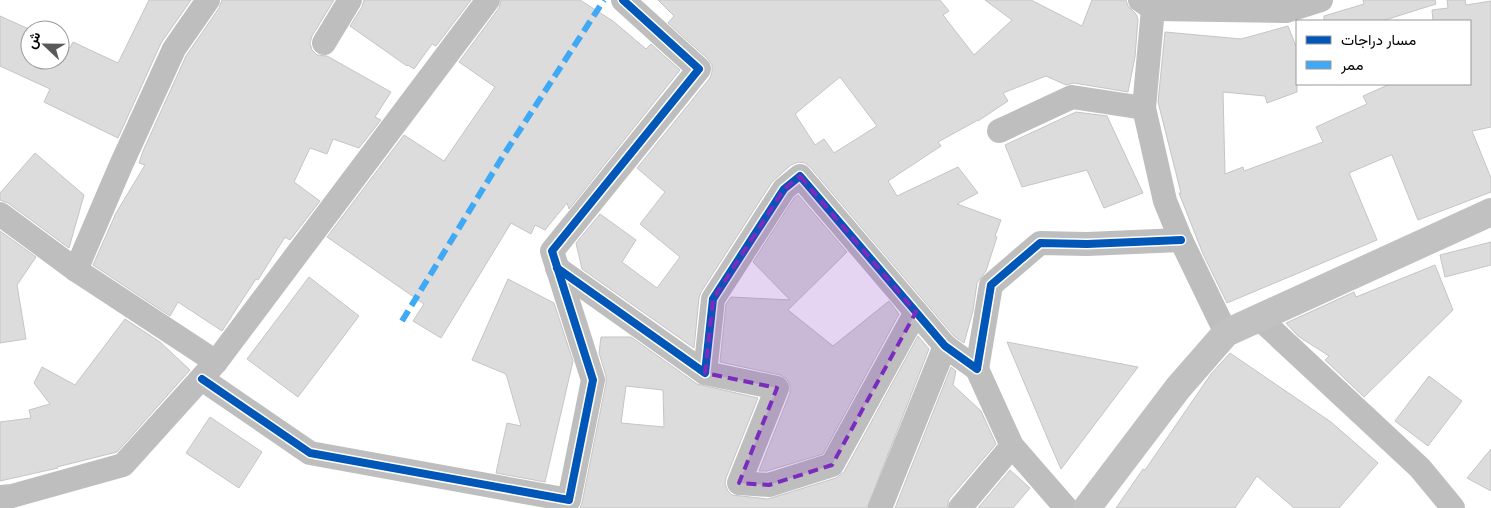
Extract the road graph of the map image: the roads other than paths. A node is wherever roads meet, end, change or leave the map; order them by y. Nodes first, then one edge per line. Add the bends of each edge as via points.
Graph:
1 (208, 0) edge
2 (350, 0) edge
3 (488, 0) edge
4 (623, 0) edge
5 (1320, 0) edge
6 (1147, 4) edge
7 (1186, 4) edge
8 (1298, 4) edge
9 (324, 43) dead end
10 (1144, 108) junction
11 (999, 131) dead end
12 (1491, 212) edge
13 (0, 214) edge
14 (1181, 240) junction
15 (557, 268) junction
16 (76, 270) junction
17 (916, 312) junction
18 (1259, 318) junction
19 (1226, 333) junction
20 (946, 346) junction
21 (977, 369) junction
22 (209, 371) junction
23 (705, 373) junction
24 (1012, 446) junction
25 (0, 497) edge
26 (880, 508) edge
27 (960, 508) edge
28 (1066, 508) edge
29 (1087, 508) edge
30 (1454, 508) edge

1 - 16 street via 174,49
2 - 9 street
3 - 22 street
4 - 15 street via 699,69 552,251
5 - 8 street
6 - 7 street
6 - 10 street
7 - 8 street via 1286,11
10 - 11 street via 1072,97
10 - 14 street via 1165,201
12 - 18 main road
13 - 16 street
14 - 19 street
14 - 21 street via 1040,243 991,285
15 - 22 street via 593,380 569,500 310,453
15 - 23 street
16 - 22 street
17 - 20 street
17 - 23 street via 800,176 784,189 713,299
17 - 23 street via 832,465 769,485 739,483 777,388
18 - 19 main road
18 - 30 street via 1420,468
19 - 29 main road via 1178,388
20 - 21 street
20 - 26 street
21 - 24 street
22 - 25 street via 123,465
24 - 27 street
24 - 28 street

